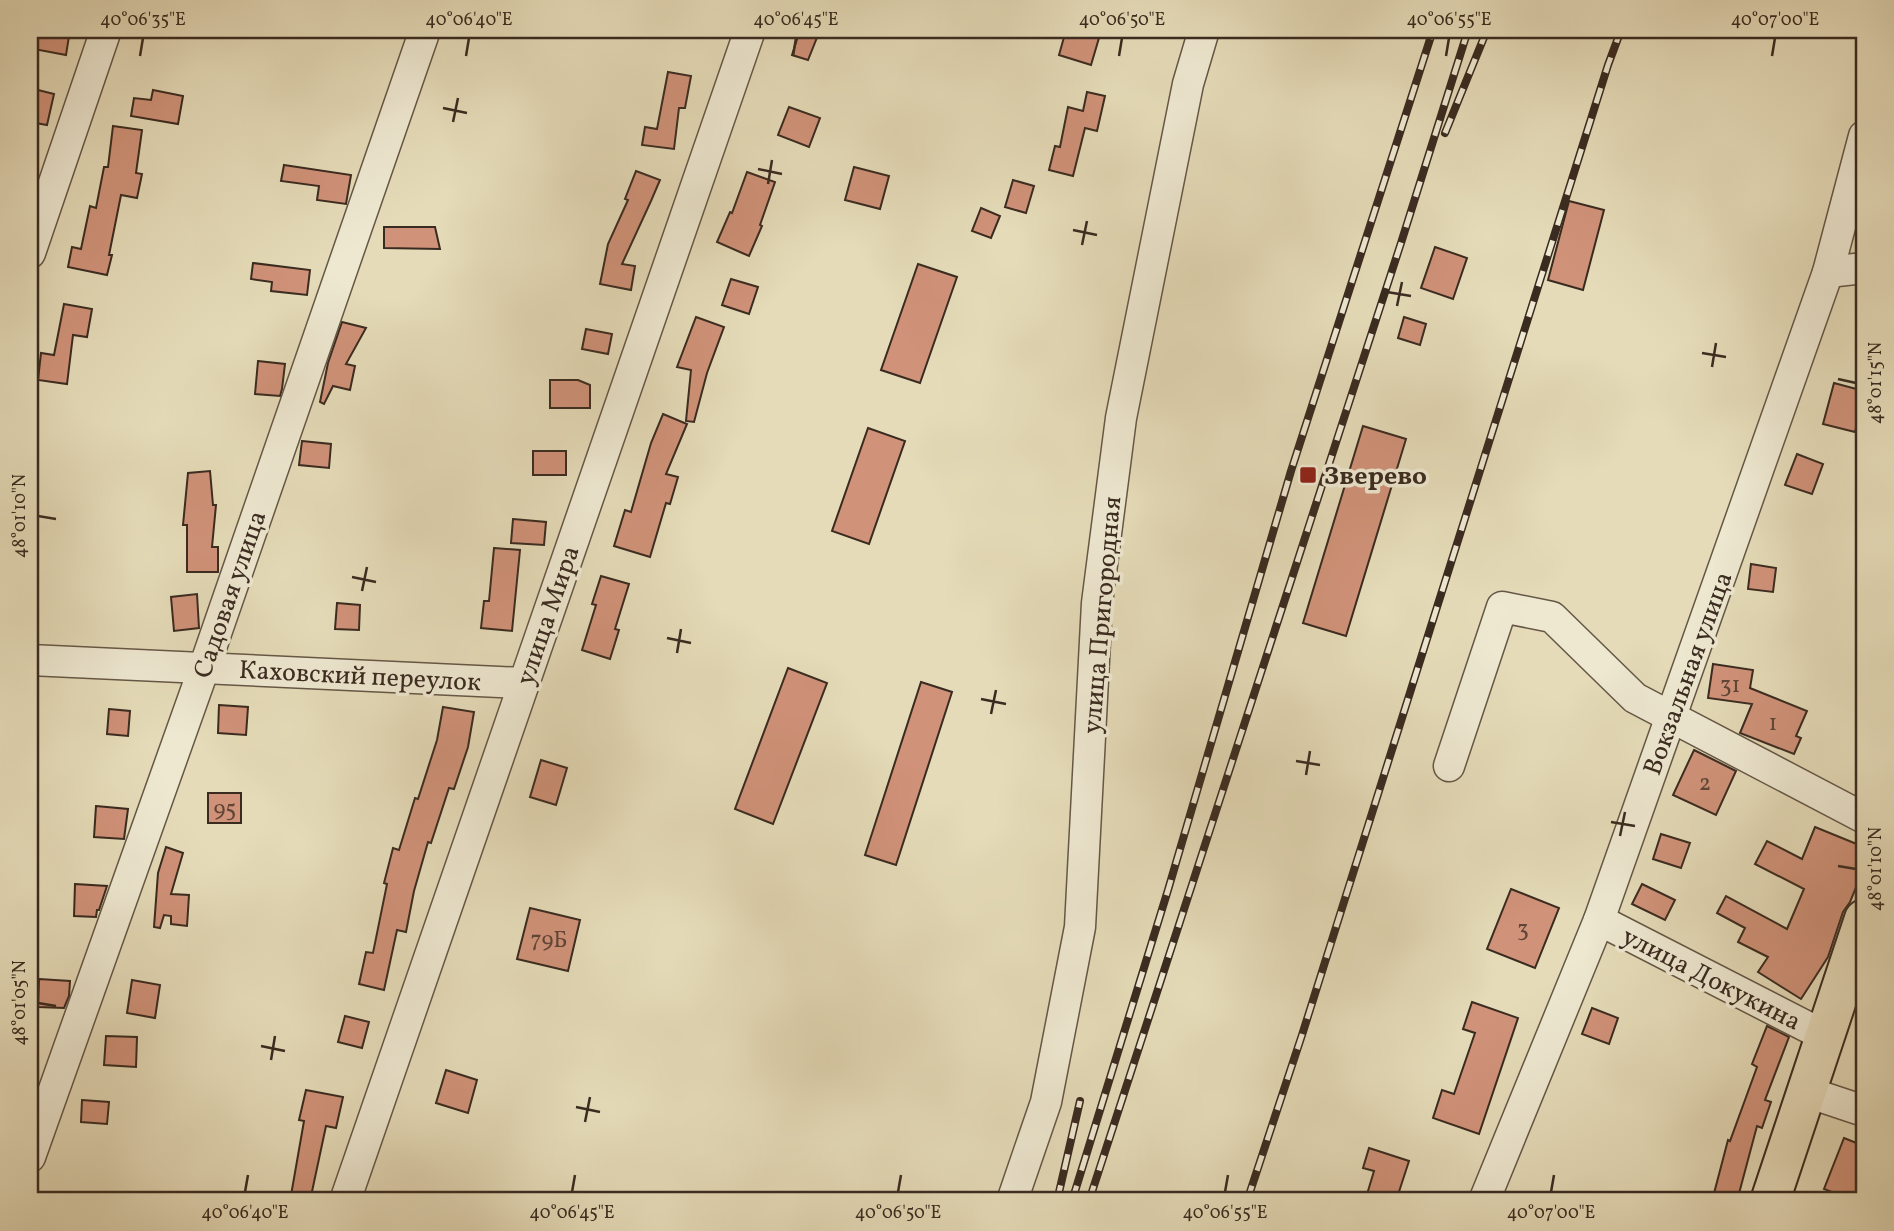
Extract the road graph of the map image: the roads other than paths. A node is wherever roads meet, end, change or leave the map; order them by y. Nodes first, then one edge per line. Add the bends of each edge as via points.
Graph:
1 (106, 30) edge
2 (425, 30) edge
3 (750, 30) edge
4 (1204, 30) edge
5 (1864, 136) edge
6 (30, 253) edge
7 (1864, 268) edge
8 (1828, 272) junction
9 (30, 660) edge
10 (204, 668) junction
11 (523, 683) junction
12 (1671, 718) junction
13 (1449, 766) dead end
14 (1864, 818) edge
15 (1864, 919) edge
16 (1599, 920) junction
17 (1825, 1036) junction
18 (1807, 1092) junction
19 (1864, 1111) edge
20 (30, 1157) edge
21 (345, 1201) edge
22 (1012, 1201) edge
23 (1484, 1201) edge
24 (1770, 1201) edge

1 - 6 street
2 - 10 street, Садовая улица
3 - 11 street, улица Мира
4 - 22 street, улица Пригородная via 1188,84 1121,418 1097,603 1080,927 1046,1102
5 - 8 street, Вокзальная улица
7 - 8 street
8 - 12 street, Вокзальная улица
9 - 10 street, Каховский переулок
10 - 11 street, Каховский переулок
10 - 20 street, Садовая улица
11 - 21 street, улица Мира
12 - 13 street via 1636,698 1552,617 1502,607
12 - 14 street
12 - 16 street, Вокзальная улица
15 - 17 main road
16 - 17 street, улица Докукина
16 - 23 street, Вокзальная улица
17 - 18 main road
18 - 19 street
18 - 24 main road

